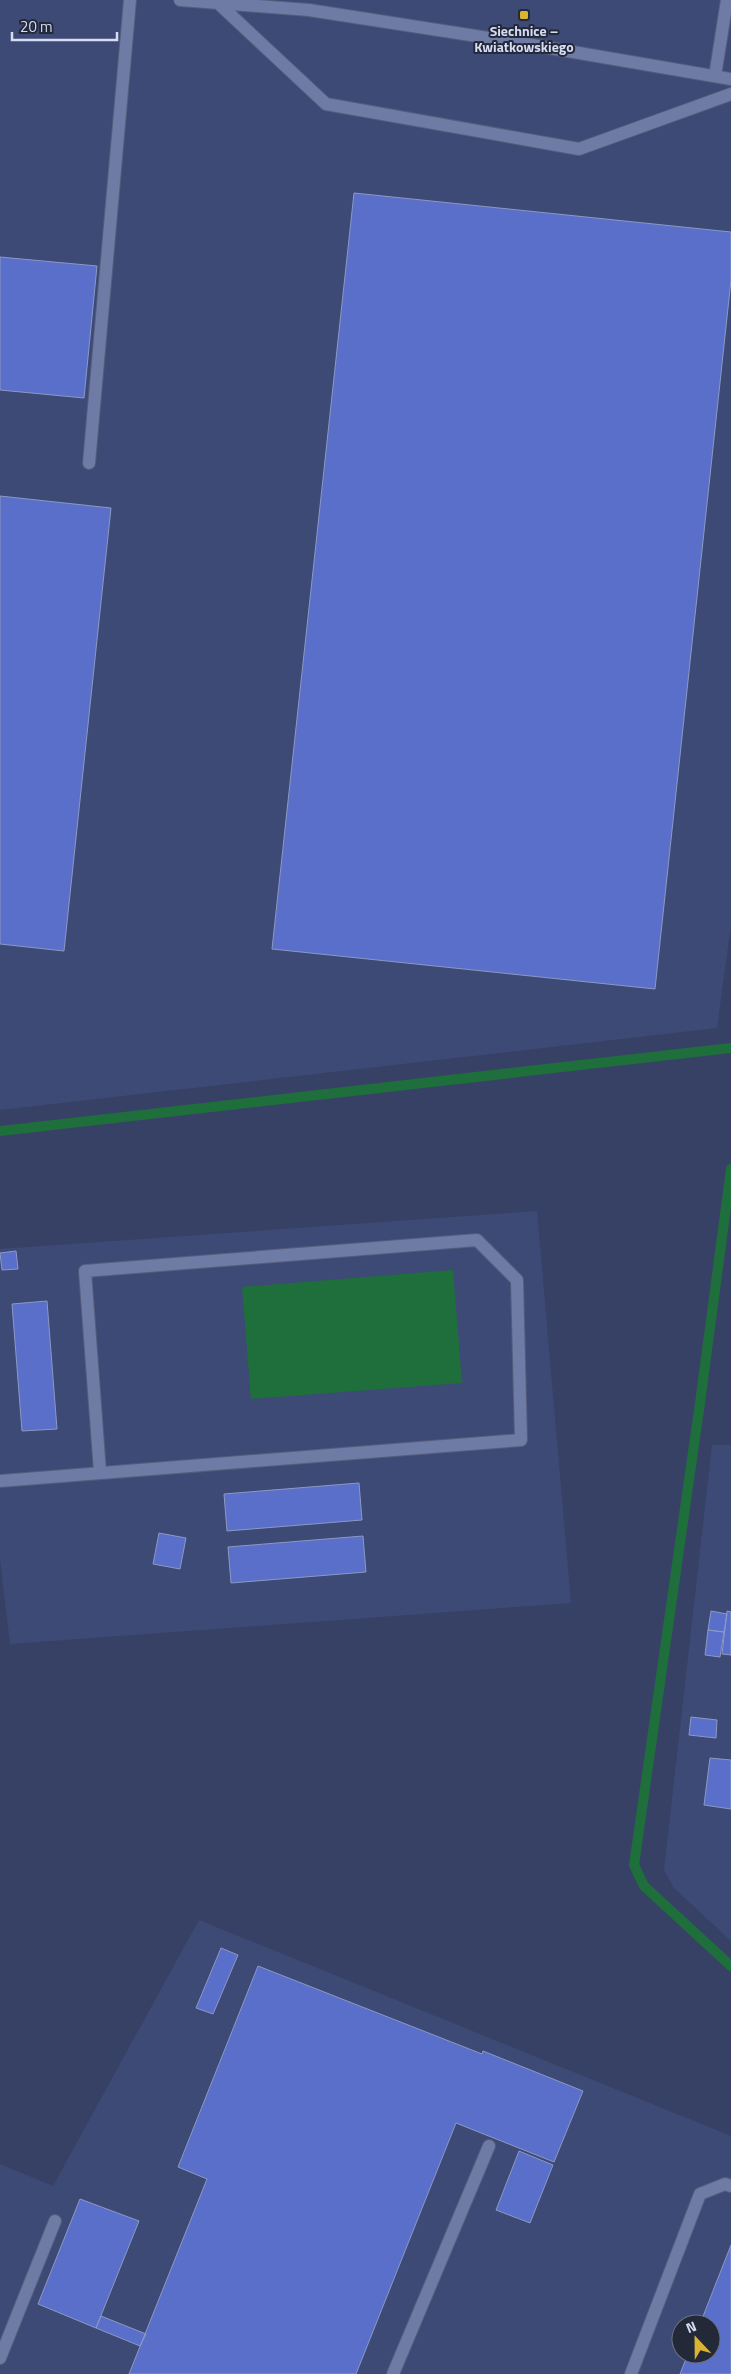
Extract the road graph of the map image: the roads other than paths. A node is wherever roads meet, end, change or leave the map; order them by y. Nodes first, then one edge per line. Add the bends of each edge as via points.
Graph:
1 (130, 0) edge
2 (180, 0) edge
3 (727, 0) edge
4 (219, 4) junction
5 (311, 5) edge
6 (715, 76) junction
7 (731, 79) edge
8 (731, 94) edge
9 (89, 463) dead end
10 (100, 1472) junction
11 (0, 1481) edge
12 (489, 2146) dead end
13 (731, 2186) edge
14 (54, 2221) dead end
15 (0, 2358) edge
16 (393, 2374) edge
17 (631, 2374) edge

1 - 9 lane
2 - 4 lane
3 - 6 lane
4 - 5 lane
4 - 8 lane via 326,104 579,149
5 - 6 lane
6 - 7 lane
10 - 10 lane via 521,1440 517,1280 477,1240 85,1271
10 - 11 lane
12 - 16 lane
13 - 17 lane via 725,2184 700,2194
14 - 15 lane

